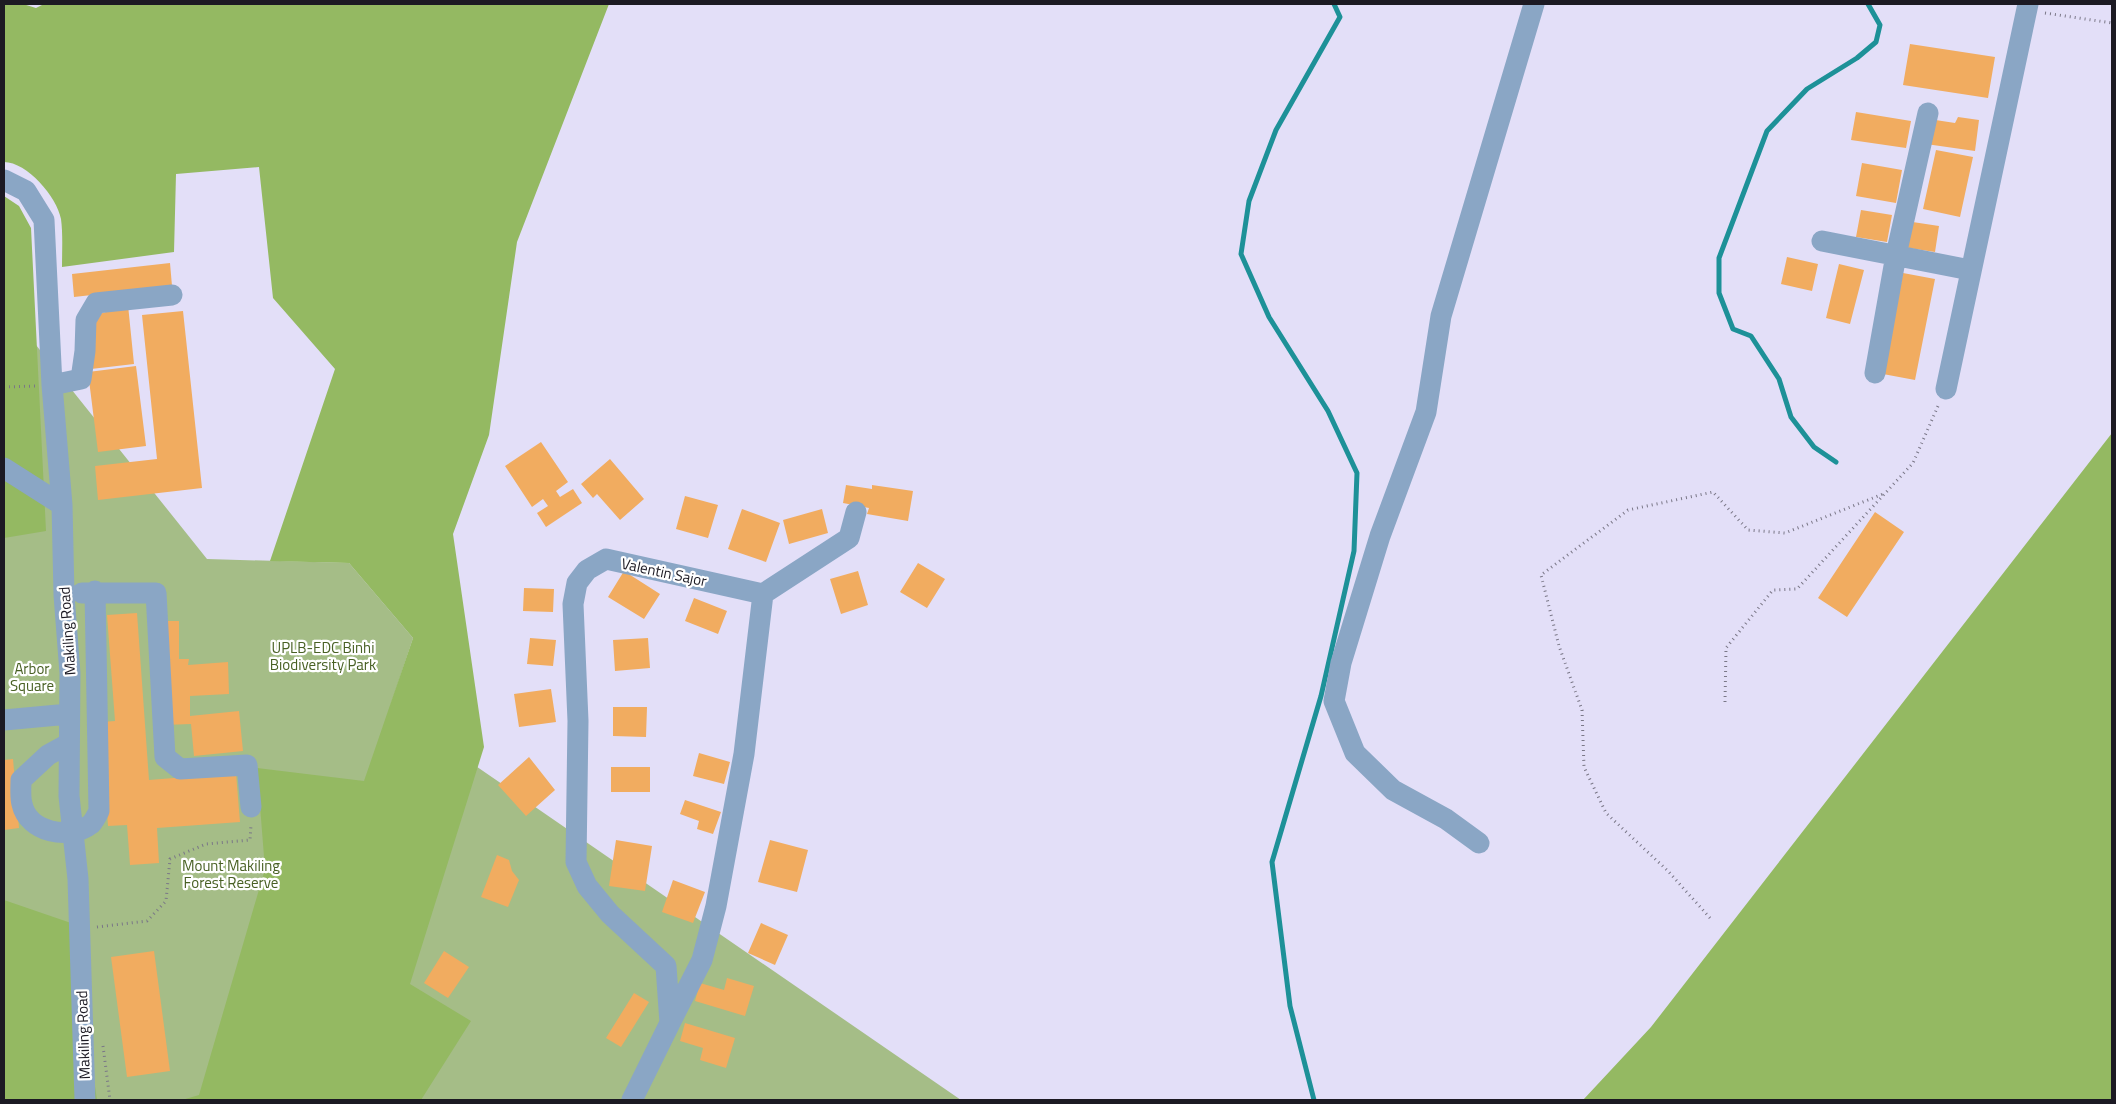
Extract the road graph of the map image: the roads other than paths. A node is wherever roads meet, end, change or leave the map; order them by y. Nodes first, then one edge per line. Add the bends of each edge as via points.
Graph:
1 (1534, 4) edge
2 (2027, 7) edge
3 (1928, 113) dead end
4 (4, 180) edge
5 (1822, 241) dead end
6 (1896, 255) junction
7 (1970, 270) junction
8 (172, 295) dead end
9 (1875, 373) dead end
10 (48, 385) junction
11 (1946, 389) road end
12 (4, 468) edge
13 (62, 505) junction
14 (856, 512) dead end
15 (95, 591) junction
16 (763, 594) junction
17 (64, 595) junction
18 (70, 714) junction
19 (4, 720) edge
20 (68, 744) junction
21 (251, 807) dead end
22 (73, 832) junction
23 (1479, 843) dead end
24 (670, 1023) junction
25 (85, 1100) edge
26 (632, 1100) edge

1 - 23 street via 1441,316 1426,412 1380,536 1334,701 1355,753 1393,790 1446,819
2 - 7 street
3 - 6 street
4 - 10 street, Makiling Road via 26,191 44,220
5 - 6 street
6 - 7 street
6 - 9 street
7 - 11 street
8 - 10 street via 96,303 86,320 81,379
10 - 13 street, Makiling Road
12 - 13 street
13 - 17 street, Makiling Road
14 - 16 street via 849,538
15 - 17 street
15 - 21 street via 156,593 165,757 180,768 247,765
15 - 22 street via 99,811 92,824
16 - 24 street via 744,754 716,906 702,960
16 - 24 street, Valentin Sajor via 606,559 587,570 577,583 573,604 578,721 576,862 587,886 610,914 666,966
17 - 18 street, Makiling Road
18 - 19 street
18 - 20 street, Makiling Road
20 - 22 street, Makiling Road
20 - 22 street via 48,756 21,780 22,805 35,825 55,832
22 - 25 street, Makiling Road via 77,858
24 - 26 street

